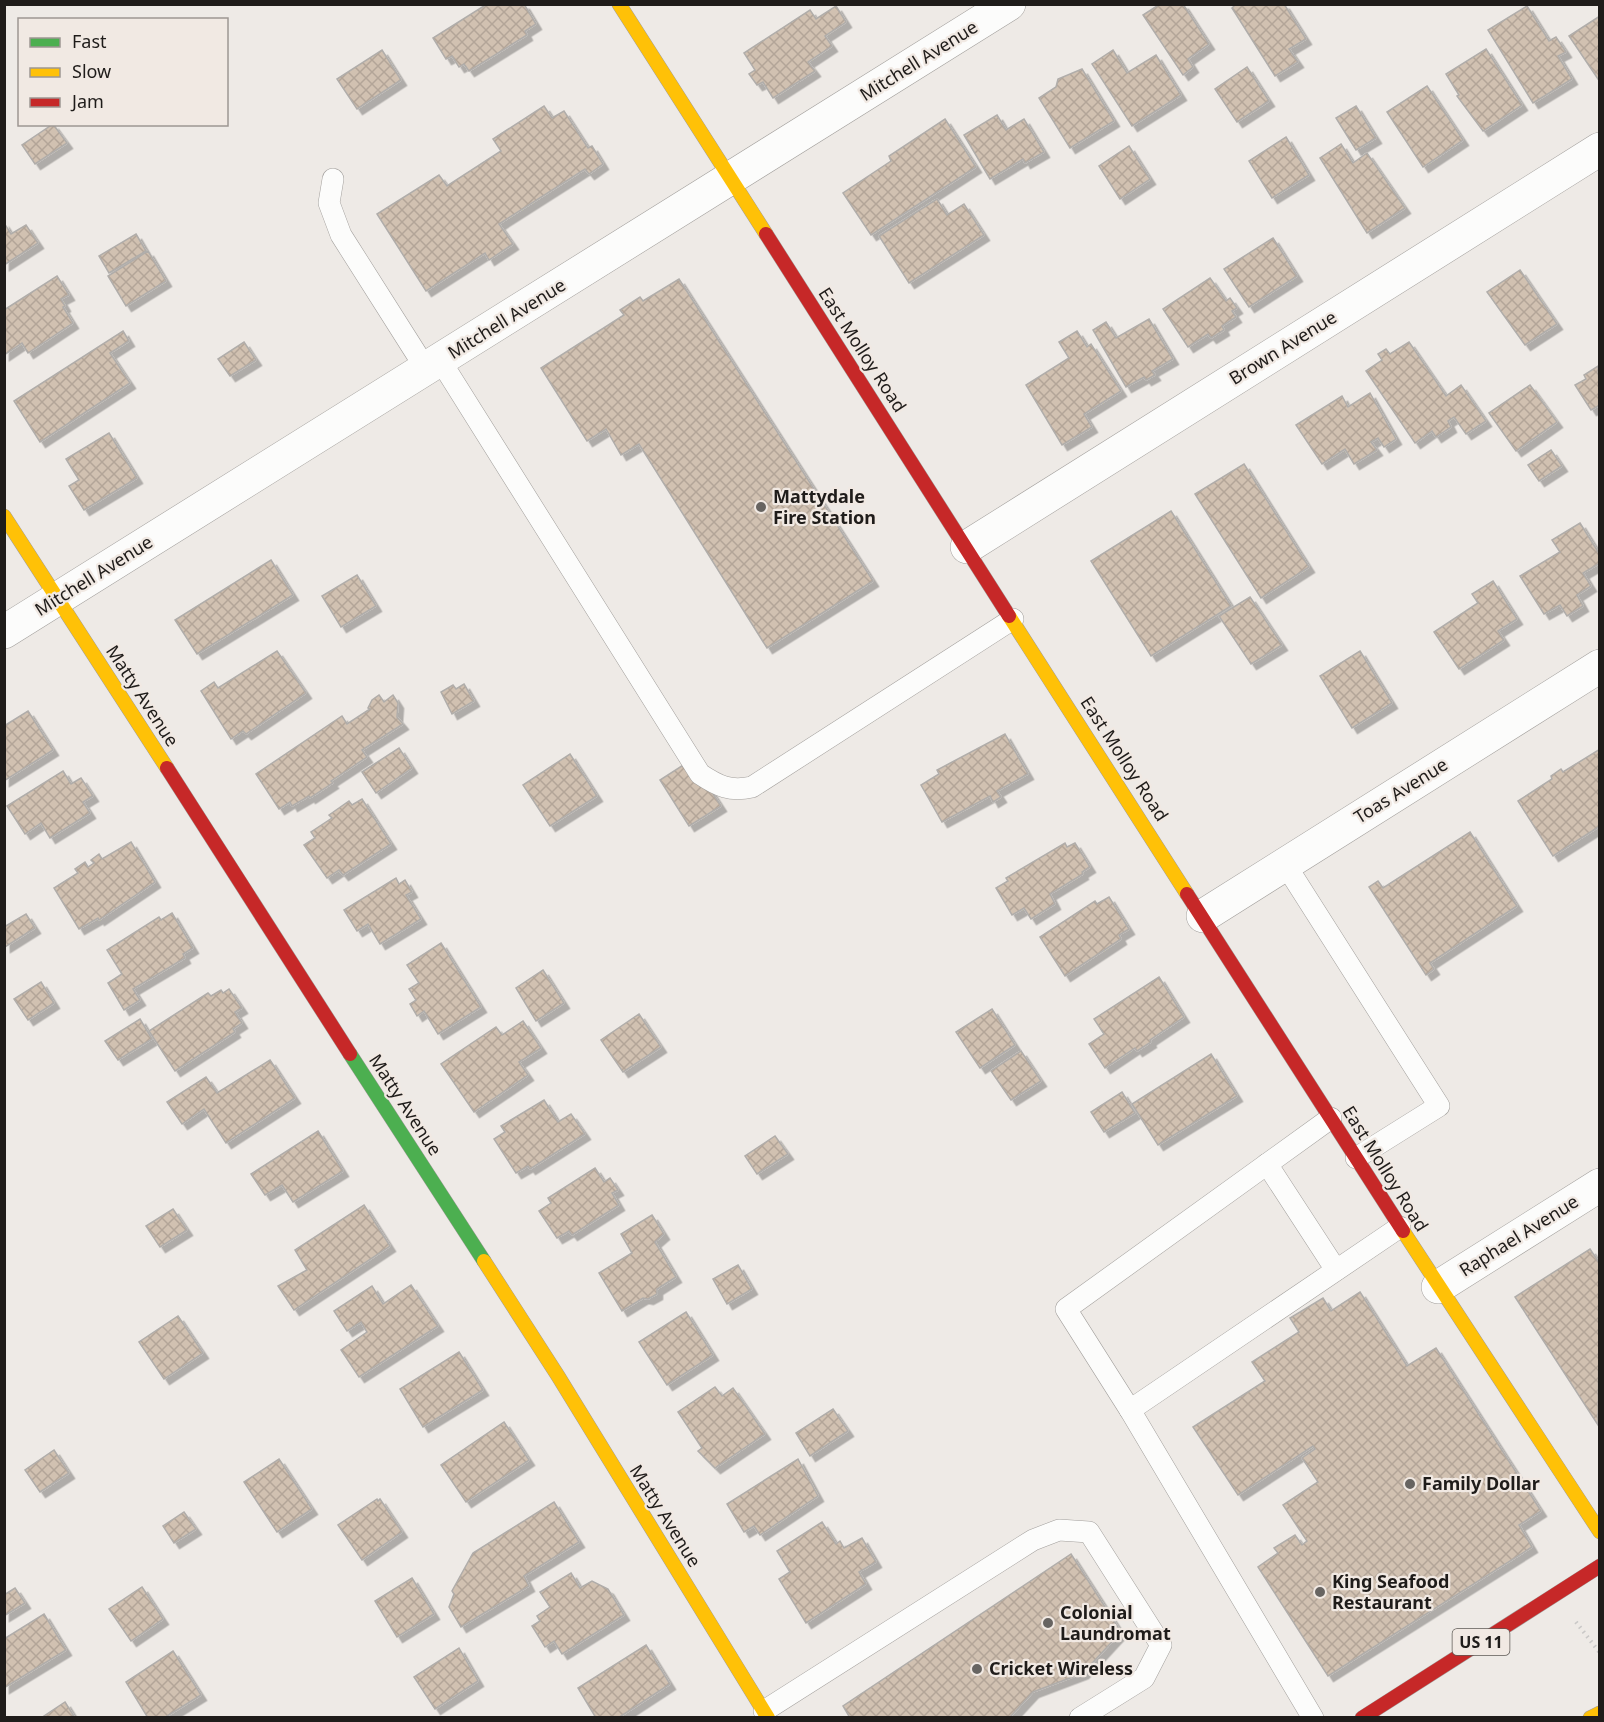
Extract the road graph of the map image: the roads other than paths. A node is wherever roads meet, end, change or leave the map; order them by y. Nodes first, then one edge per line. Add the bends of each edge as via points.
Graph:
1 (619, 4) edge
2 (1009, 4) edge
3 (1599, 149) edge
4 (333, 179) dead end
5 (730, 179) junction
6 (433, 365) junction
7 (4, 516) edge
8 (967, 547) junction
9 (57, 599) junction
10 (1013, 619) junction
11 (4, 632) edge
12 (1599, 666) edge
13 (1285, 864) junction
14 (1203, 916) junction
15 (1331, 1118) junction
16 (1356, 1158) junction
17 (1268, 1164) junction
18 (1599, 1185) edge
19 (1400, 1227) junction
20 (1336, 1270) junction
21 (1438, 1287) junction
22 (1130, 1410) junction
23 (1599, 1532) edge
24 (1599, 1566) edge
25 (1599, 1713) edge
26 (766, 1714) edge
27 (1080, 1718) edge
28 (1313, 1718) edge
29 (1362, 1718) edge
30 (1590, 1718) edge

1 - 5 street, East Molloy Road
2 - 5 street, Mitchell Avenue
3 - 8 street, Brown Avenue
4 - 6 lane via 329,203 341,235
5 - 6 street, Mitchell Avenue
5 - 8 street, East Molloy Road
6 - 9 street, Mitchell Avenue
6 - 10 lane via 700,774 720,787 752,787
7 - 9 street, Matty Avenue
8 - 10 street, East Molloy Road
9 - 11 street, Mitchell Avenue
9 - 26 street, Matty Avenue via 558,1376
10 - 14 street, East Molloy Road
12 - 13 street, Toas Avenue
13 - 14 street, Toas Avenue
13 - 16 lane via 1439,1106
14 - 15 street, East Molloy Road
15 - 16 street, East Molloy Road
15 - 17 lane
16 - 19 street, East Molloy Road
17 - 20 lane
17 - 22 lane via 1066,1309
18 - 21 street, Raphael Avenue
19 - 20 lane
19 - 21 street, East Molloy Road
20 - 22 lane
21 - 23 street, East Molloy Road
22 - 28 lane
24 - 29 street, US 11
25 - 30 street
26 - 27 lane via 1033,1540 1059,1530 1089,1532 1161,1645 1144,1678

